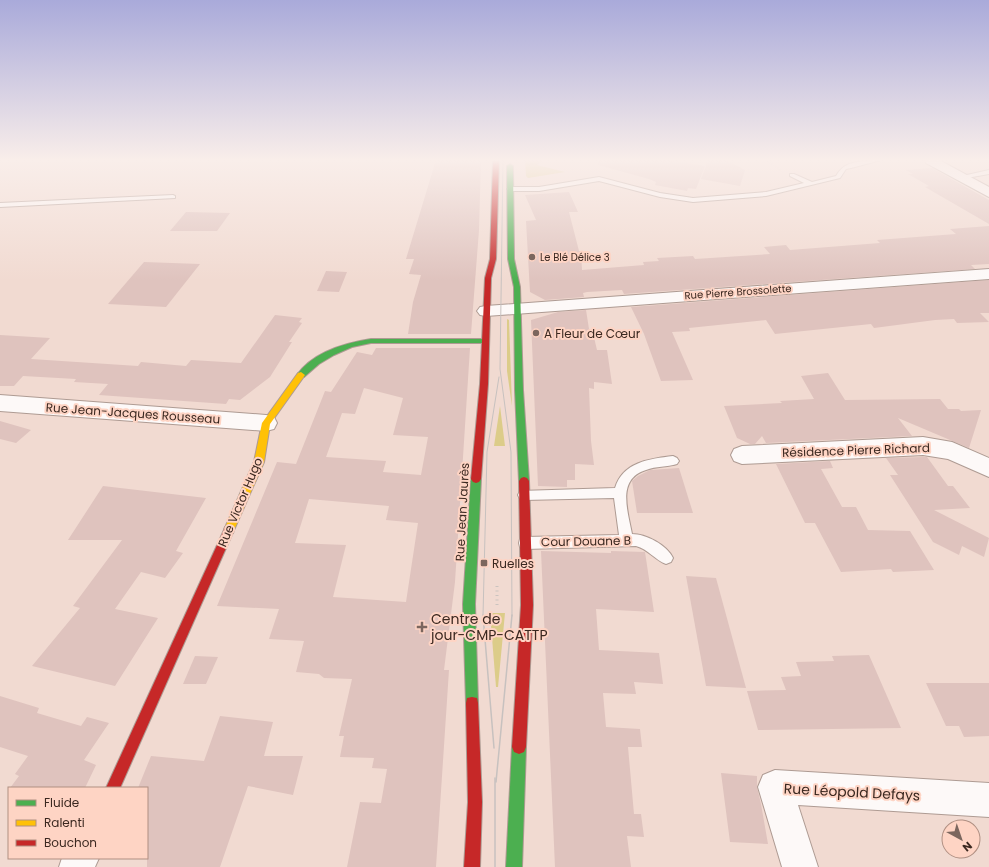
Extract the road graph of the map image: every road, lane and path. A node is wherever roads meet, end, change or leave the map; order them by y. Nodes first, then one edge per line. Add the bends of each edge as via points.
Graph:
1 (98, 200) edge
2 (495, 200) edge
3 (510, 200) edge
4 (0, 205) edge
5 (989, 274) edge
6 (518, 308) junction
7 (486, 311) junction
8 (485, 341) junction
9 (0, 403) edge
10 (266, 422) junction
11 (742, 455) dead end
12 (673, 461) dead end
13 (989, 468) edge
14 (619, 493) junction
15 (524, 495) junction
16 (626, 539) junction
17 (525, 543) junction
18 (666, 558) dead end
19 (497, 581) dead end
20 (469, 604) junction
21 (497, 605) junction
22 (527, 605) junction
23 (113, 787) edge
24 (989, 800) edge
25 (472, 867) edge
26 (514, 867) edge
27 (800, 867) edge

1 - 4 lane
2 - 7 main road, Rue Jean Jaurès via 493,259 488,278
3 - 6 main road via 511,262
5 - 6 street, Rue Pierre Brossolette
6 - 7 street, Rue Pierre Brossolette
6 - 15 main road via 518,390
7 - 8 main road, Rue Jean Jaurès
8 - 10 main road, Rue Victor Hugo via 381,341 342,348 316,362 302,374
8 - 20 main road, Rue Jean Jaurès
9 - 10 street, Rue Jean-Jacques Rousseau
10 - 23 main road, Rue Victor Hugo via 259,462
11 - 13 street, Résidence Pierre Richard via 923,446 952,451
12 - 14 lane via 649,464 632,471 621,483
14 - 15 lane
14 - 16 lane
15 - 17 main road
16 - 17 lane, Cour Douane B
16 - 18 lane, Cour Douane B via 647,543
17 - 22 main road
19 - 21 path
20 - 21 path
20 - 25 main road, Rue Jean Jaurès via 475,802
21 - 22 path
22 - 26 main road
24 - 27 street, Rue Léopold Defays via 775,787

